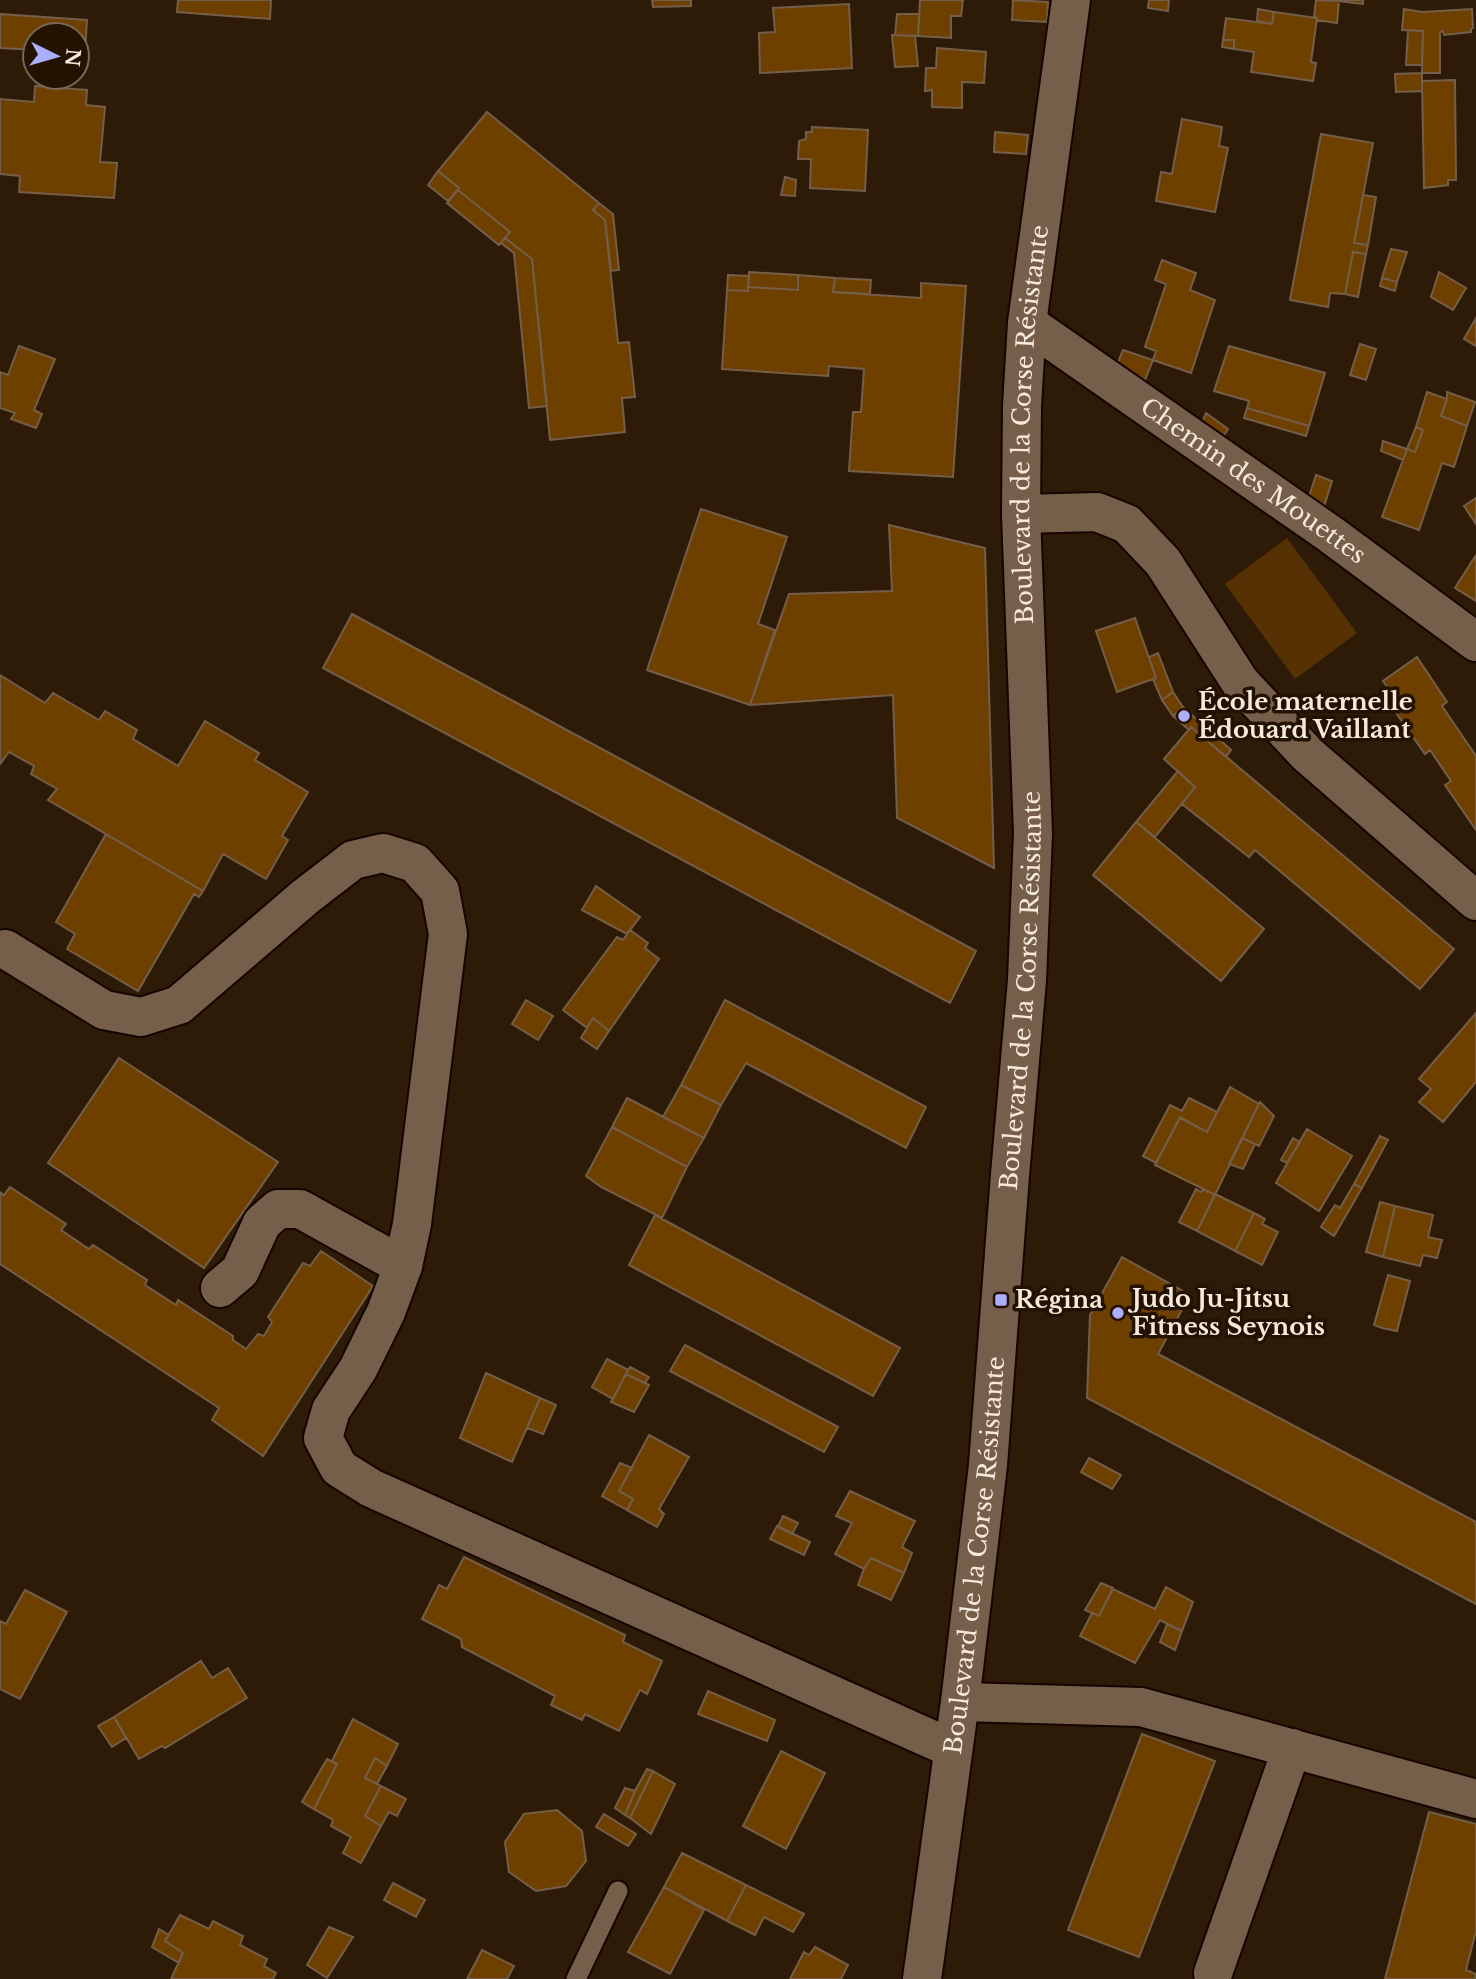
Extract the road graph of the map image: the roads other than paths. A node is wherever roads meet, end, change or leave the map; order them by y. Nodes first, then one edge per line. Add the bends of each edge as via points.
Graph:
1 (1071, 0) edge
2 (1027, 323) junction
3 (1021, 514) junction
4 (1476, 642) edge
5 (1476, 901) edge
6 (5, 949) dead end
7 (403, 1266) junction
8 (220, 1288) dead end
9 (960, 1702) junction
10 (1292, 1748) junction
11 (953, 1749) junction
12 (1476, 1799) edge
13 (618, 1891) dead end
14 (1213, 1973) dead end
15 (576, 1979) edge
16 (922, 1979) edge

1 - 2 street, Boulevard de la Corse Résistante
2 - 3 street, Boulevard de la Corse Résistante
2 - 4 street, Chemin des Mouettes
3 - 5 street via 1097,512 1127,524 1163,562 1248,691 1307,754
3 - 9 street, Boulevard de la Corse Résistante via 1033,833 1027,980 988,1465
6 - 7 street via 104,1010 141,1017 179,1005 353,860 383,853 415,863 440,891 448,934
7 - 8 street via 300,1209 278,1209 262,1223 240,1272
7 - 11 street via 358,1369 331,1410 323,1438 340,1468 383,1494
9 - 10 street via 1141,1707
9 - 11 street, Boulevard de la Corse Résistante
10 - 12 street
10 - 14 street
11 - 16 street, Boulevard de la Corse Résistante
13 - 15 lane

